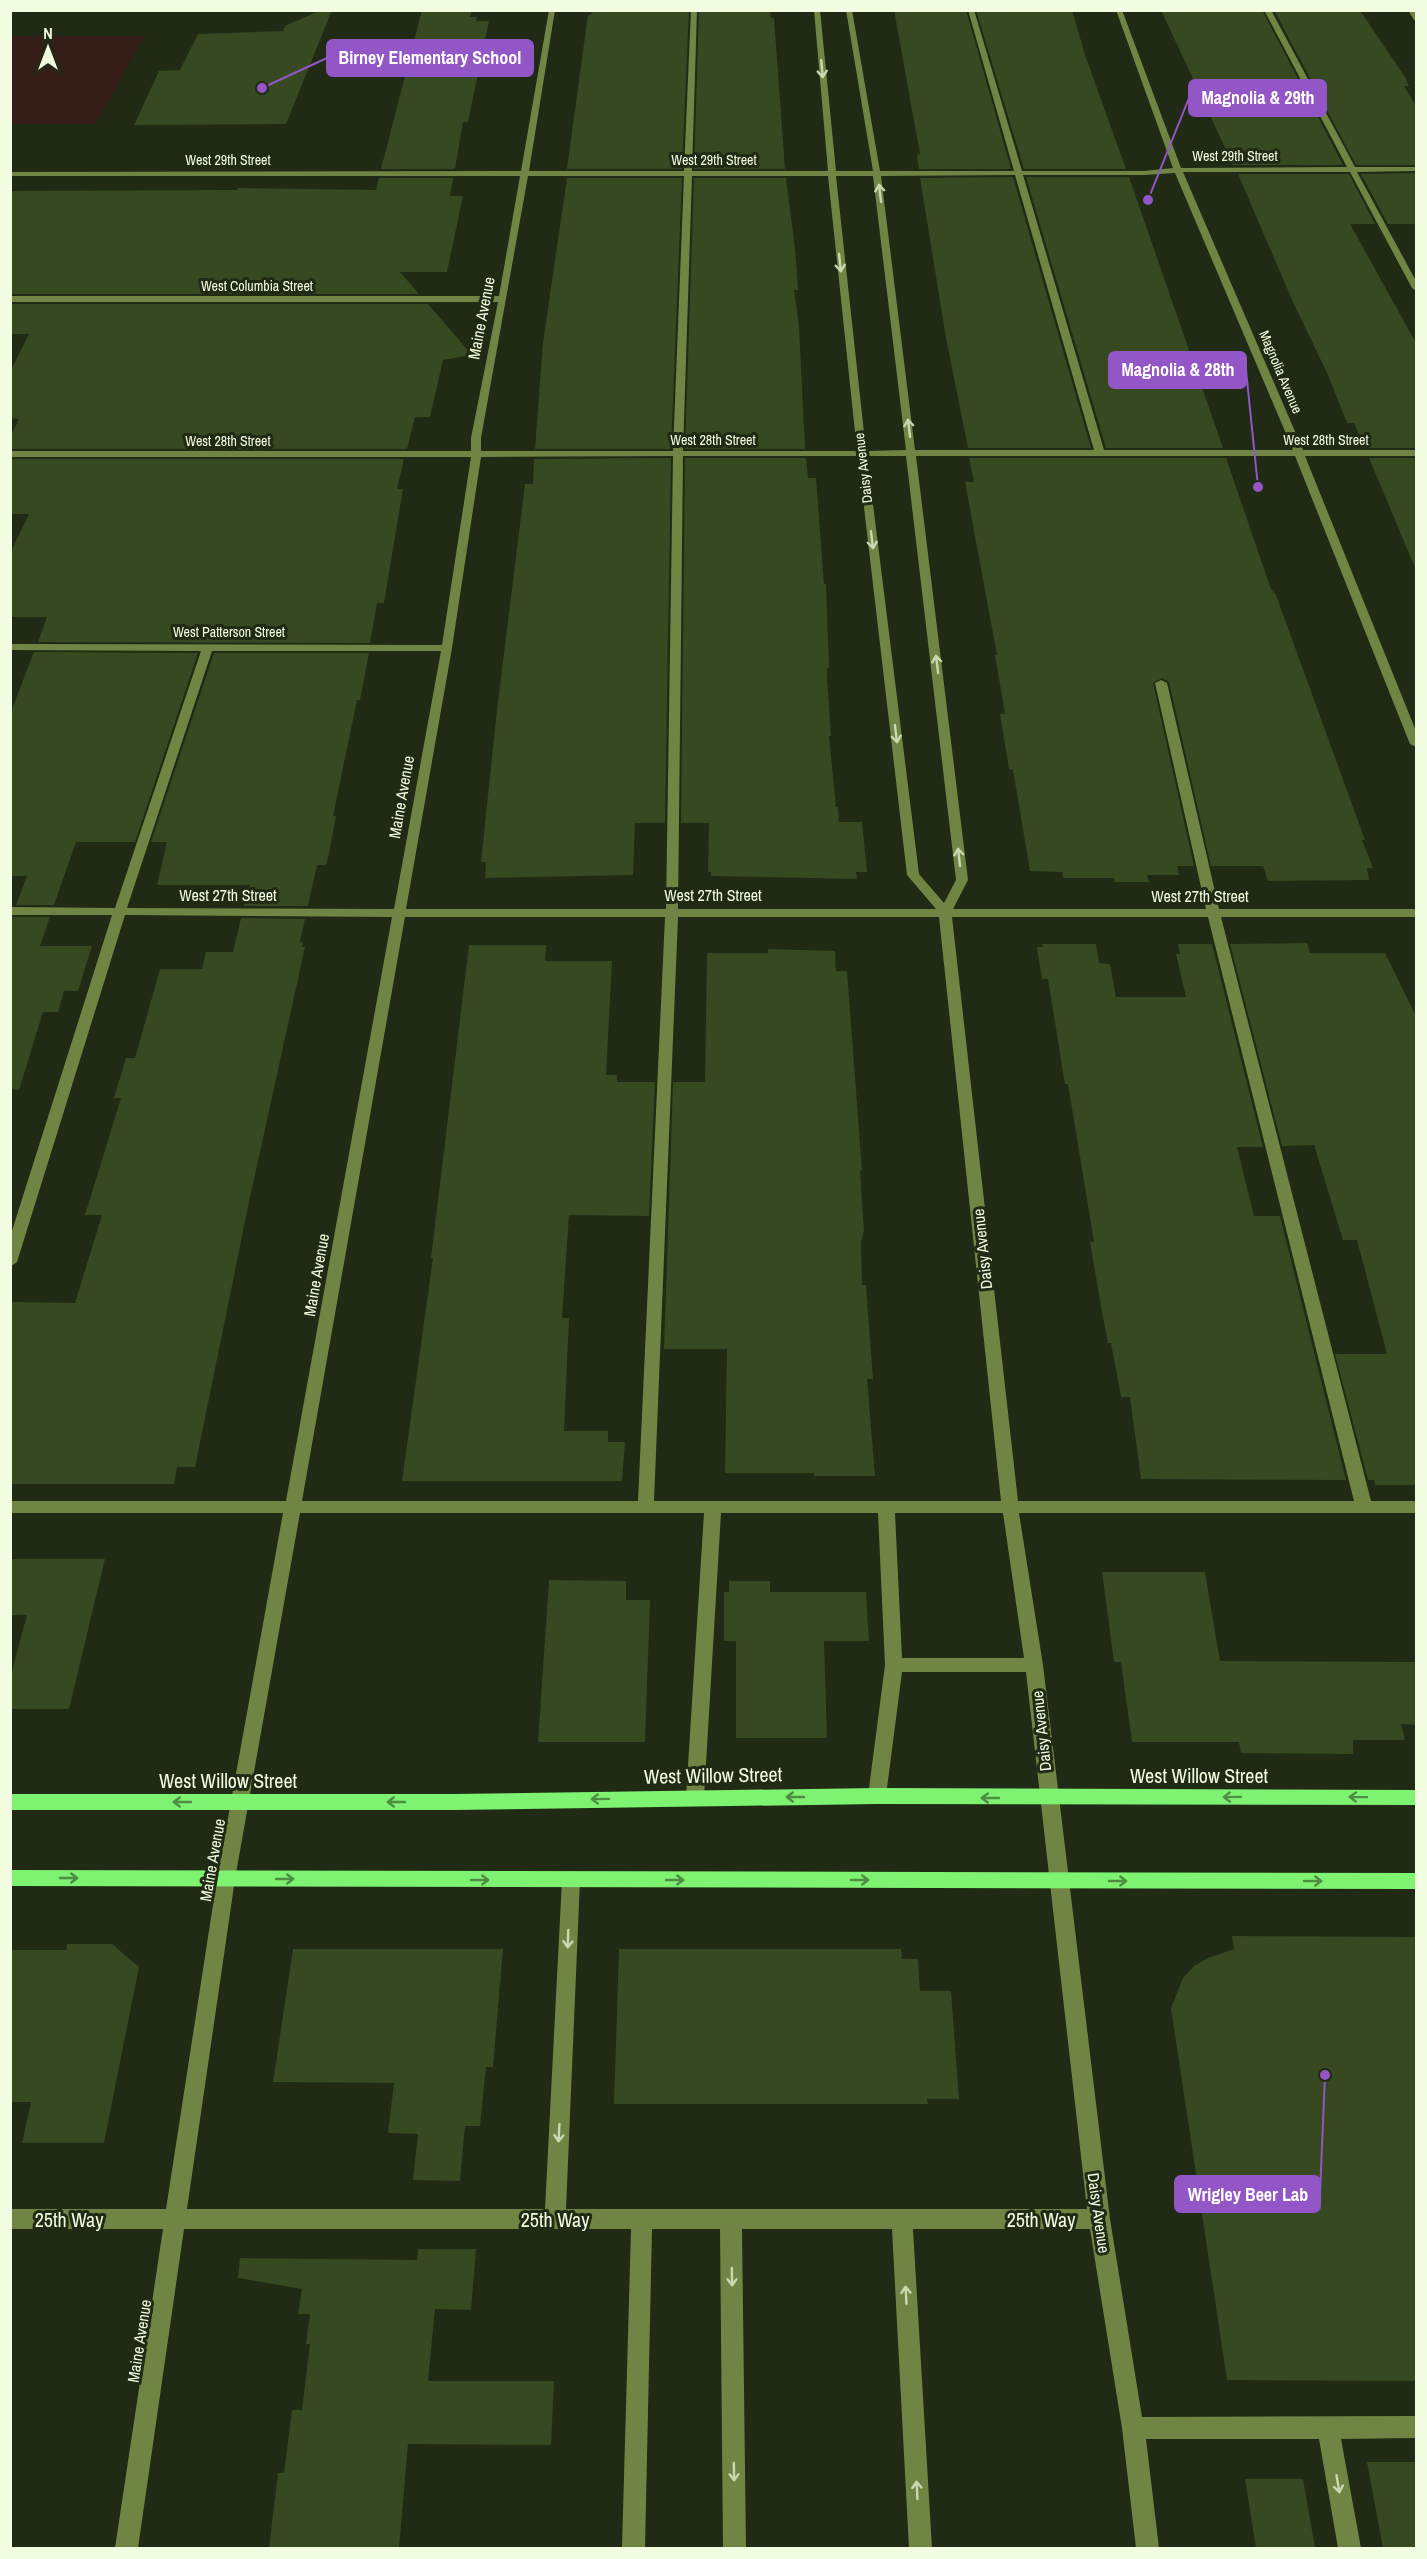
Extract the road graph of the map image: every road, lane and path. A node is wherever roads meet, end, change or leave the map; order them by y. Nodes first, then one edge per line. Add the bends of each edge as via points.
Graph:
1 (552, 10) edge
2 (694, 10) edge
3 (817, 10) edge
4 (849, 10) edge
5 (971, 10) edge
6 (1119, 10) edge
7 (1267, 10) edge
8 (1411, 10) edge
9 (1416, 19) edge
10 (1352, 169) junction
11 (1416, 169) edge
12 (1178, 170) junction
13 (687, 173) junction
14 (830, 173) junction
15 (877, 173) junction
16 (1020, 173) junction
17 (10, 174) edge
18 (524, 174) junction
19 (1416, 288) edge
20 (10, 299) edge
21 (503, 299) junction
22 (678, 453) junction
23 (861, 453) junction
24 (1100, 453) junction
25 (1298, 453) junction
26 (1416, 453) edge
27 (10, 454) edge
28 (913, 454) junction
29 (476, 455) junction
30 (10, 647) edge
31 (208, 647) junction
32 (447, 648) junction
33 (1161, 683) dead end
34 (1416, 744) edge
35 (10, 911) edge
36 (120, 911) junction
37 (672, 912) junction
38 (945, 912) junction
39 (1213, 912) junction
40 (398, 914) junction
41 (1416, 914) edge
42 (10, 1262) edge
43 (294, 1506) junction
44 (10, 1507) edge
45 (646, 1507) junction
46 (713, 1507) junction
47 (886, 1507) junction
48 (1010, 1507) junction
49 (1364, 1507) junction
50 (1416, 1507) edge
51 (894, 1665) junction
52 (1034, 1665) junction
53 (877, 1796) junction
54 (695, 1797) junction
55 (1049, 1797) junction
56 (1416, 1798) edge
57 (10, 1802) edge
58 (241, 1802) junction
59 (10, 1878) edge
60 (226, 1879) junction
61 (571, 1880) junction
62 (1059, 1881) junction
63 (1416, 1881) edge
64 (10, 2218) edge
65 (176, 2219) junction
66 (555, 2219) junction
67 (642, 2219) junction
68 (731, 2219) junction
69 (1099, 2219) junction
70 (902, 2220) junction
71 (1328, 2427) junction
72 (1416, 2427) edge
73 (1132, 2428) junction
74 (126, 2548) edge
75 (634, 2548) edge
76 (735, 2548) edge
77 (921, 2548) edge
78 (1147, 2548) edge
79 (1350, 2548) edge

1 - 18 street, Maine Avenue
2 - 13 street
3 -> 14 street, Daisy Avenue
4 - 15 street
5 - 16 street
6 - 12 street, Magnolia Avenue
7 - 10 street
8 - 9 street
10 - 11 street, West 29th Street
10 - 12 street, West 29th Street
10 - 19 street
12 - 16 street, West 29th Street
12 - 25 street, Magnolia Avenue
13 - 14 street, West 29th Street
13 - 18 street, West 29th Street
13 - 22 street
14 - 15 street, West 29th Street
14 -> 23 street, Daisy Avenue
15 - 16 street, West 29th Street
28 -> 15 street
16 - 24 street
17 - 18 street, West 29th Street
18 - 21 street, Maine Avenue
20 - 21 street, West Columbia Street
21 - 29 street, Maine Avenue
22 - 23 street, West 28th Street
22 - 29 street, West 28th Street
22 - 37 street
23 - 28 street, West 28th Street
23 -> 38 street, Daisy Avenue via 913,875
24 - 25 street, West 28th Street
24 - 28 street, West 28th Street
25 - 26 street, West 28th Street
25 - 34 street, Magnolia Avenue
27 - 29 street, West 28th Street
38 -> 28 street via 962,879
29 - 32 street, Maine Avenue
30 - 31 street, West Patterson Street
31 - 32 street, West Patterson Street
31 - 36 street
32 - 40 street, Maine Avenue
33 - 39 street
35 - 36 street, West 27th Street
36 - 40 street, West 27th Street
36 - 42 street
37 - 38 street, West 27th Street
37 - 40 street, West 27th Street
37 - 45 street
38 - 39 street, West 27th Street
38 - 48 street, Daisy Avenue
39 - 41 street, West 27th Street
39 - 49 street
40 - 43 street, Maine Avenue
43 - 44 street
43 - 45 street
43 - 58 street, Maine Avenue
45 - 46 street
46 - 47 street
46 - 54 street
47 - 48 street
47 - 51 street
48 - 49 street
48 - 52 street, Daisy Avenue
49 - 50 street
51 - 52 street
51 - 53 street
52 - 55 street, Daisy Avenue
53 -> 54 main road, West Willow Street
55 -> 53 main road, West Willow Street
54 -> 58 main road, West Willow Street
56 -> 55 main road, West Willow Street
55 - 62 street, Daisy Avenue
58 -> 57 main road, West Willow Street
58 - 60 street, Maine Avenue
59 -> 60 main road
60 -> 61 main road
60 - 65 street, Maine Avenue
61 -> 62 main road
61 -> 66 street
62 -> 63 main road
62 - 69 street, Daisy Avenue
64 - 65 street, 25th Way
65 - 66 street, 25th Way
65 - 74 street, Maine Avenue
66 - 67 street, 25th Way
67 - 68 street, 25th Way
67 - 75 street
68 - 70 street, 25th Way
68 -> 76 street
69 - 70 street, 25th Way
69 - 73 street, Daisy Avenue
77 -> 70 street
71 - 72 street
71 - 73 street
71 -> 79 street
73 - 78 street, Daisy Avenue

